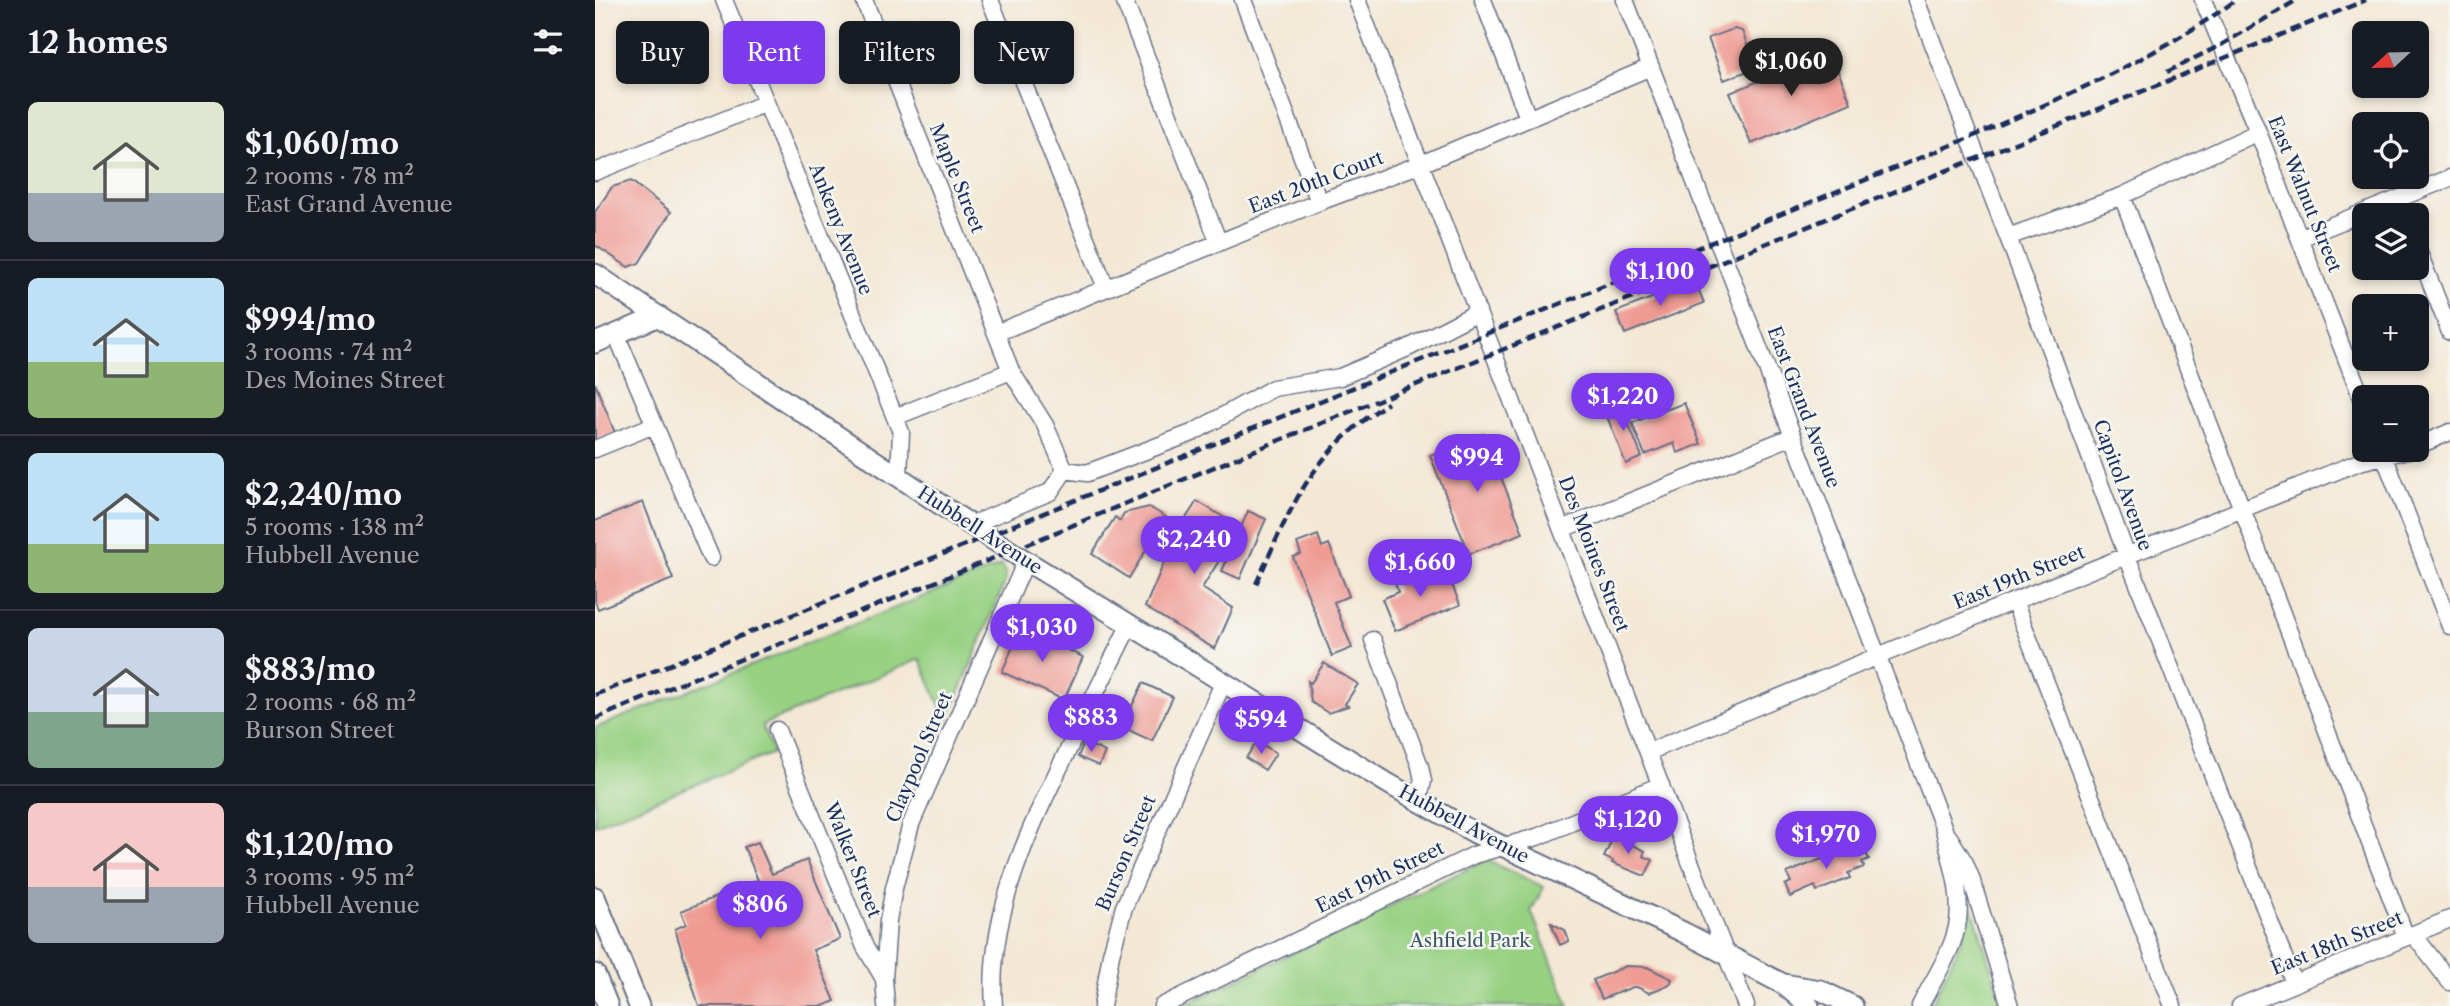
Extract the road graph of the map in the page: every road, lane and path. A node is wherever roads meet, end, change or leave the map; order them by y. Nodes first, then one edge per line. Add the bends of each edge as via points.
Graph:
1 (724, 0) edge
2 (864, 0) edge
3 (990, 0) edge
4 (1124, 0) edge
5 (1243, 0) edge
6 (1357, 0) edge
7 (1483, 0) edge
8 (1625, 0) edge
9 (1916, 0) edge
10 (2203, 0) edge
11 (1651, 67) junction
12 (766, 103) junction
13 (1528, 118) junction
14 (2258, 132) junction
15 (1421, 164) junction
16 (595, 172) edge
17 (2450, 178) edge
18 (2122, 196) junction
19 (2397, 199) junction
20 (1319, 202) junction
21 (2399, 203) edge
22 (2008, 237) junction
23 (2300, 238) junction
24 (1219, 243) junction
25 (595, 274) edge
26 (2429, 279) edge
27 (1106, 288) junction
28 (1478, 312) junction
29 (659, 316) junction
30 (2450, 332) edge
31 (996, 333) junction
32 (616, 334) junction
33 (595, 343) edge
34 (1010, 371) junction
35 (2357, 385) edge
36 (895, 417) junction
37 (654, 425) junction
38 (2450, 432) edge
39 (1793, 436) junction
40 (2429, 441) edge
41 (595, 449) edge
42 (2358, 462) edge
43 (2387, 462) edge
44 (1065, 470) junction
45 (899, 477) junction
46 (2241, 510) junction
47 (971, 525) junction
48 (1562, 529) junction
49 (2127, 556) junction
50 (711, 558) dead end
51 (1026, 561) junction
52 (2014, 601) junction
53 (1129, 626) junction
54 (2450, 626) edge
55 (1373, 640) dead end
56 (1878, 656) junction
57 (1223, 683) junction
58 (777, 730) dead end
59 (1648, 752) junction
60 (1661, 785) junction
61 (1418, 801) junction
62 (1944, 829) junction
63 (1501, 846) junction
64 (595, 897) edge
65 (2450, 919) edge
66 (2410, 936) junction
67 (1726, 954) junction
68 (595, 974) edge
69 (884, 979) junction
70 (2450, 982) edge
71 (2294, 983) junction
72 (1783, 984) junction
73 (2269, 1001) edge
74 (608, 1006) edge
75 (639, 1006) edge
76 (886, 1006) edge
77 (994, 1006) edge
78 (1102, 1006) edge
79 (1162, 1006) edge
80 (1746, 1006) edge
81 (1809, 1006) edge
82 (1853, 1006) edge
83 (1920, 1006) edge
84 (2010, 1006) edge
85 (2173, 1006) edge
86 (2240, 1006) edge

1 - 12 street, Ankeny Avenue
2 - 31 street, Maple Street
3 - 27 street
4 - 24 street
5 - 20 street
6 - 15 street, Des Moines Street
7 - 13 street
8 - 11 street, East Grand Avenue
9 - 22 street, Capitol Avenue
10 - 14 street, East Walnut Street
11 - 13 street, East 20th Court
11 - 39 street, East Grand Avenue
12 - 16 street
12 - 36 street, Ankeny Avenue
13 - 15 street, East 20th Court
14 - 18 street
14 - 23 street, East Walnut Street
15 - 20 street, East 20th Court
15 - 28 street, Des Moines Street
17 - 19 street
18 - 22 street
18 - 46 street
19 - 21 street
19 - 23 street
20 - 24 street, East 20th Court
22 - 49 street, Capitol Avenue
23 - 35 street, East Walnut Street
24 - 27 street, East 20th Court
25 - 29 main road, Hubbell Avenue
26 - 30 street
27 - 31 street, East 20th Court
28 - 44 street via 1340,377 1273,388 1192,433 1087,473
28 - 48 street, Des Moines Street
29 - 32 main road
29 - 45 main road, Hubbell Avenue
31 - 34 street, Maple Street
32 - 33 main road
32 - 37 street
34 - 36 street
34 - 44 street, Maple Street via 1045,425
36 - 45 street, Ankeny Avenue via 901,432
37 - 41 street
37 - 50 street
38 - 40 street
39 - 48 street
39 - 56 street, East Grand Avenue
42 - 46 street, East 19th Street
43 - 54 street
44 - 47 street via 1050,492
45 - 47 main road, Hubbell Avenue
46 - 49 street, East 19th Street
46 - 66 street
47 - 51 main road, Hubbell Avenue
48 - 59 street, Des Moines Street
49 - 52 street, East 19th Street
49 - 71 street, Capitol Avenue
51 - 53 main road, Hubbell Avenue
51 - 69 street, Claypool Street via 912,824 888,920
52 - 56 street, East 19th Street
52 - 85 street
53 - 57 main road, Hubbell Avenue
53 - 77 street via 1038,811 1019,860 999,929
55 - 61 street via 1423,778
56 - 59 street, East 19th Street
56 - 62 street, East Grand Avenue
57 - 61 main road, Hubbell Avenue
57 - 78 street, Burson Street via 1125,907
58 - 69 street, Walker Street via 865,947
59 - 60 street, Des Moines Street
60 - 63 street, East 19th Street via 1537,837
60 - 67 street, Des Moines Street
61 - 63 main road, Hubbell Avenue
62 - 83 street, East Grand Avenue via 1957,886 1958,922
62 - 84 street, East Grand Avenue via 1971,878
63 - 67 main road, Hubbell Avenue
63 - 79 street, East 19th Street
64 - 75 main road
65 - 66 street, East 18th Street
66 - 70 street
66 - 71 street, East 18th Street
67 - 72 main road, Hubbell Avenue
67 - 80 street, Des Moines Street
68 - 74 main road
69 - 76 street, Walker Street
71 - 73 street, East 18th Street
72 - 81 main road, Hubbell Avenue
72 - 82 main road, Hubbell Avenue via 1820,990
73 - 86 street, East 18th Street

